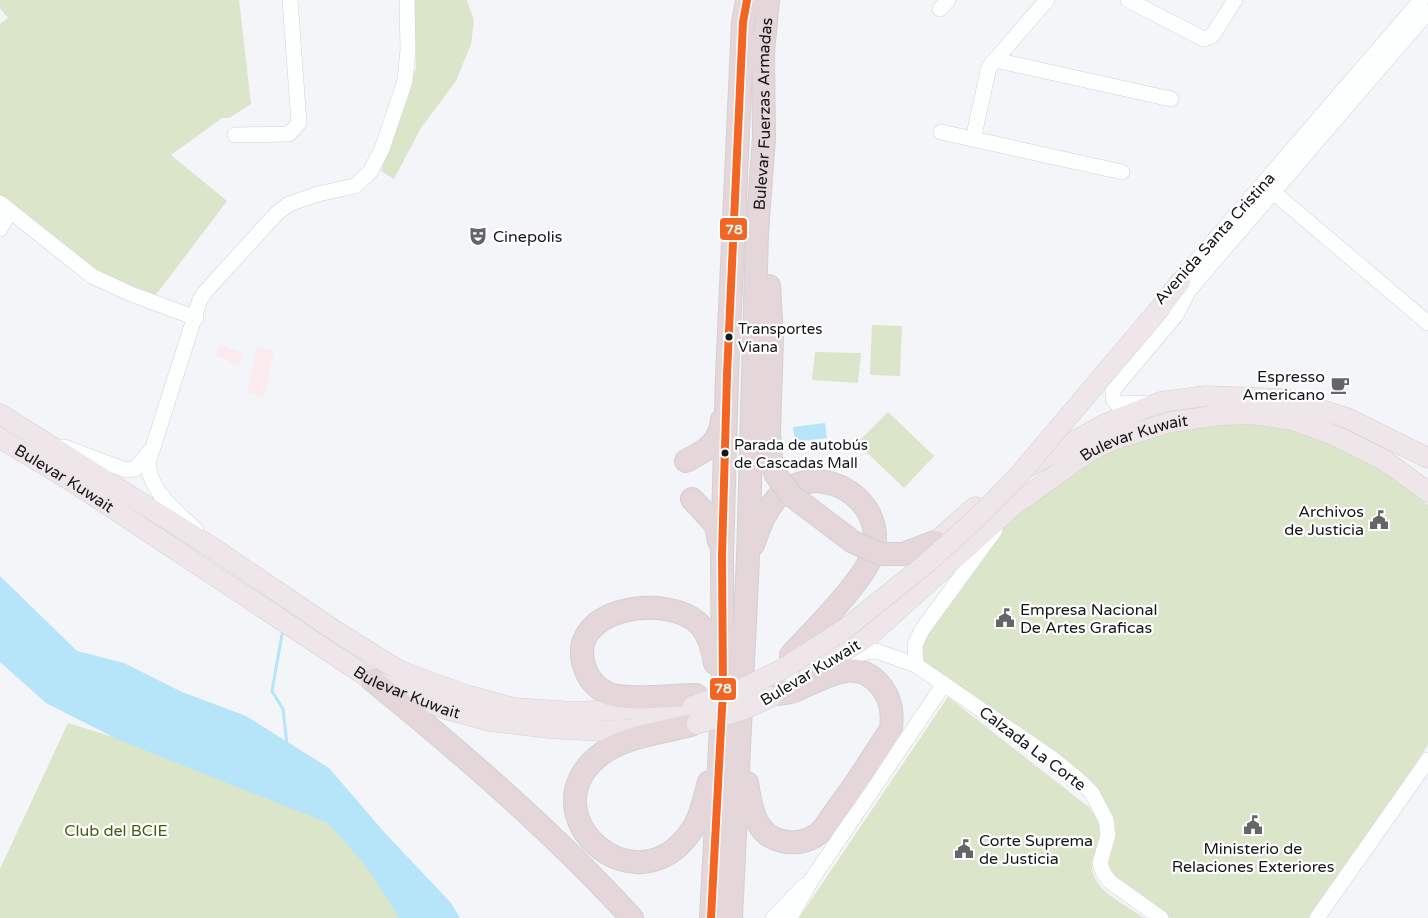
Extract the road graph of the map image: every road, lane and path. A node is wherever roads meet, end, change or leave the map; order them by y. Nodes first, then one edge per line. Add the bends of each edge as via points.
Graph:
1 (290, 0) edge
2 (407, 0) edge
3 (747, 0) edge
4 (768, 0) edge
5 (1047, 0) edge
6 (1128, 0) edge
7 (1235, 0) edge
8 (1421, 0) edge
9 (1428, 12) edge
10 (995, 60) junction
11 (1171, 99) dead end
12 (941, 132) dead end
13 (235, 135) dead end
14 (973, 139) junction
15 (1122, 172) dead end
16 (1273, 192) junction
17 (5, 207) edge
18 (0, 229) edge
19 (757, 232) junction
20 (1184, 286) junction
21 (1165, 310) junction
22 (196, 318) junction
23 (1428, 323) edge
24 (727, 375) junction
25 (1161, 402) junction
26 (0, 414) edge
27 (37, 436) junction
28 (1387, 436) junction
29 (0, 438) edge
30 (150, 451) junction
31 (1428, 458) edge
32 (1384, 460) junction
33 (686, 461) dead end
34 (1428, 477) edge
35 (1010, 479) junction
36 (1428, 492) edge
37 (692, 499) dead end
38 (1014, 505) junction
39 (935, 542) junction
40 (216, 550) junction
41 (722, 556) junction
42 (748, 558) junction
43 (835, 660) junction
44 (782, 661) junction
45 (916, 665) junction
46 (372, 680) junction
47 (944, 684) junction
48 (774, 696) junction
49 (700, 705) junction
50 (730, 740) junction
51 (1428, 760) edge
52 (812, 878) junction
53 (726, 917) edge
54 (632, 918) edge
55 (773, 918) edge
56 (790, 918) edge
57 (1161, 918) edge
58 (1317, 918) edge

1 - 13 street via 299,123 289,134
2 - 22 street via 405,81 382,149 370,172 355,186 299,200 277,213 205,292
3 - 24 highway, Bulevar Fuerzas Armadas via 743,22
4 - 19 highway, Bulevar Fuerzas Armadas via 763,54 764,138
5 - 10 street
6 - 7 street via 1204,39 1212,36
8 - 20 street, Avenida Santa Cristina
9 - 16 street, Avenida Santa Cristina
10 - 11 street
10 - 14 street via 989,67
12 - 14 street
14 - 15 street
16 - 20 street, Avenida Santa Cristina
16 - 23 street
17 - 18 street
17 - 22 street via 92,276
19 - 39 highway, bridge via 768,265 772,357 769,444 774,470 781,483 791,495 861,547 881,554 903,554
19 - 42 highway, Bulevar Fuerzas Armadas
20 - 21 main road
20 - 25 street, Avenida Santa Cristina via 1176,314 1118,381 1112,393 1120,405
20 - 35 street, Avenida Santa Cristina via 1157,302
21 - 43 main road via 1068,431 988,521
21 - 49 main road, bridge via 1019,475 927,563 844,629 781,670
22 - 30 street
24 - 33 highway via 719,436 706,450
24 - 41 highway, Bulevar Fuerzas Armadas
25 - 28 main road, Bulevar Kuwait via 1206,396 1286,399 1347,418
25 - 35 main road, Bulevar Kuwait via 1105,424
26 - 27 main road, Bulevar Kuwait
27 - 30 street via 126,470 135,469
27 - 40 main road, Bulevar Kuwait
28 - 31 main road, Bulevar Kuwait
28 - 34 main road
29 - 46 main road, Bulevar Kuwait via 73,482
30 - 40 street via 149,474 156,490
32 - 34 main road
32 - 36 main road, Bulevar Kuwait
32 - 38 main road, Bulevar Kuwait via 1336,436 1293,420 1252,414 1220,415 1171,422 1116,439 1088,452
35 - 39 main road, Bulevar Kuwait
37 - 41 highway via 716,525
38 - 43 main road, Bulevar Kuwait via 904,607
38 - 45 street via 922,630 915,645
39 - 44 main road, Bulevar Kuwait via 841,624
40 - 49 main road, Bulevar Kuwait via 400,671 469,696 514,708 574,712 604,718 653,715
41 - 49 highway, Bulevar Fuerzas Armadas
42 - 44 highway via 771,505 786,491 804,483 817,481 843,486 854,494 870,515 875,541 868,566
42 - 50 highway, Bulevar Fuerzas Armadas
43 - 45 street, Calzada La Corte via 876,651
43 - 48 main road, Bulevar Kuwait
44 - 49 main road, Bulevar Kuwait
45 - 47 street, Calzada La Corte
46 - 49 main road, Bulevar Kuwait via 446,709 490,721 549,728 600,731
46 - 54 highway via 458,750 589,872
47 - 52 street
47 - 57 street, Calzada La Corte via 1053,760 1092,793 1100,806 1108,834 1100,863 1103,872 1109,881
48 - 49 main road, Bulevar Kuwait, bridge via 745,709
48 - 50 highway via 795,691 830,674 855,670 877,682 890,703 891,729 820,833 790,843 770,836 762,829 752,811
49 - 49 highway via 623,697 598,687 584,664 582,651 586,637 598,621 616,612 653,608 684,614 705,631
49 - 50 highway, Bulevar Fuerzas Armadas
49 - 50 highway via 611,748 600,755 583,776 577,794 577,814 583,832 594,847 610,858 628,864 647,863 665,856 688,836
50 - 53 highway, Bulevar Fuerzas Armadas
51 - 58 street
52 - 55 street
52 - 56 street

